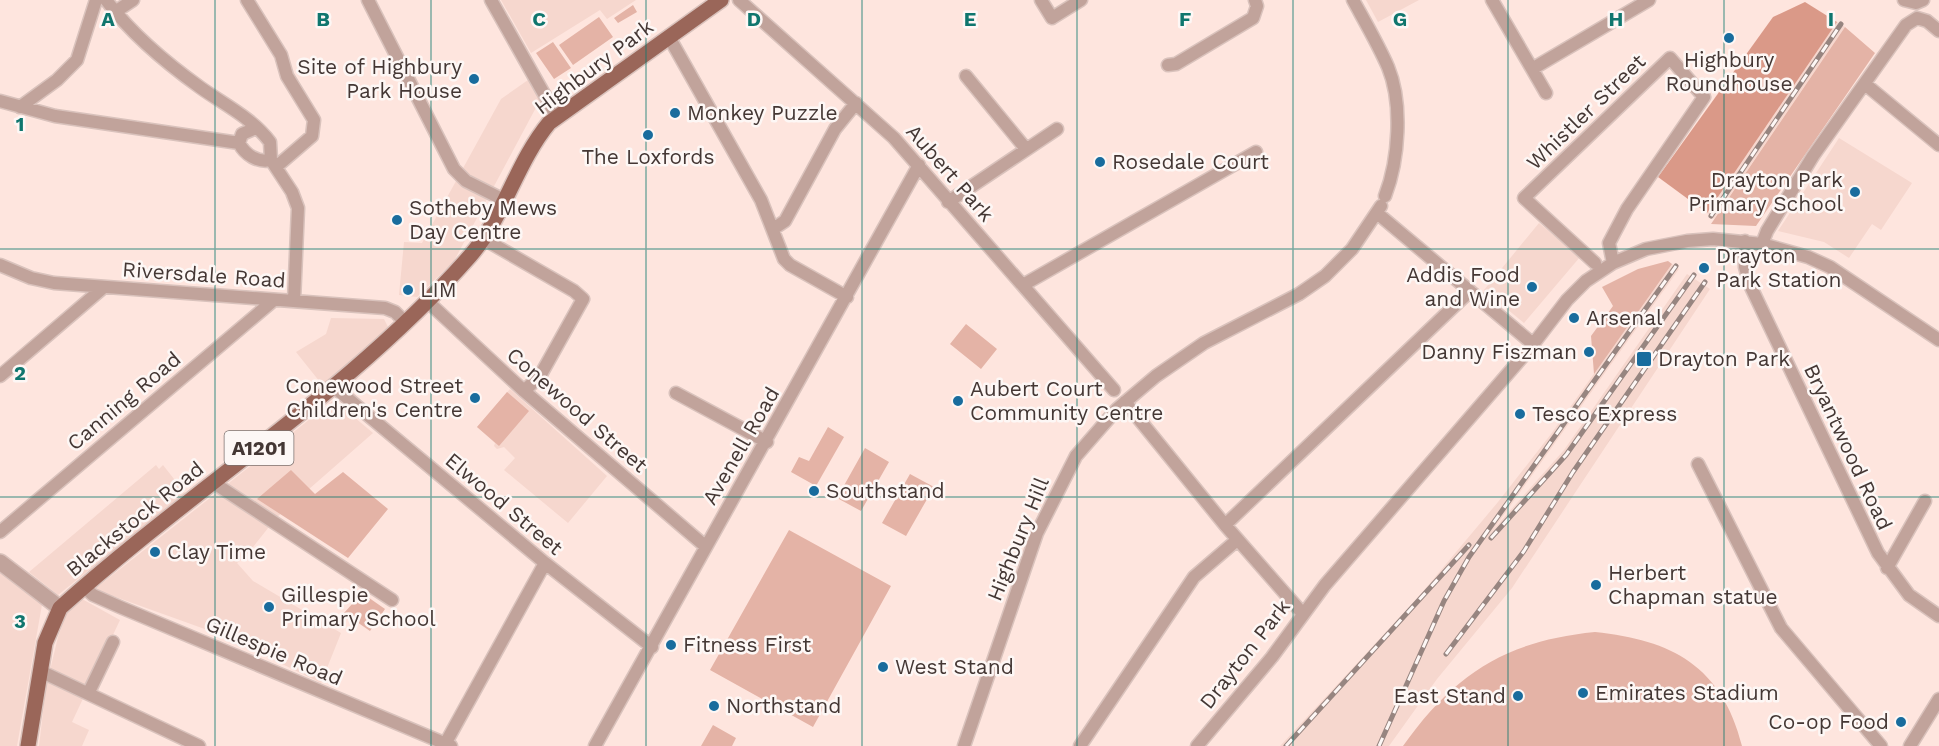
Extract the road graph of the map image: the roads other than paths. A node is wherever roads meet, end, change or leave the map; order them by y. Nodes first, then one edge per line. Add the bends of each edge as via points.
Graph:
1 (96, 0) edge
2 (106, 0) edge
3 (133, 0) edge
4 (247, 0) edge
5 (368, 0) edge
6 (491, 0) edge
7 (721, 0) edge
8 (739, 0) edge
9 (1041, 0) edge
10 (1081, 0) edge
11 (1255, 0) edge
12 (1353, 0) edge
13 (1492, 0) edge
14 (1649, 0) edge
15 (115, 12) junction
16 (1939, 30) edge
17 (669, 36) junction
18 (1168, 65) dead end
19 (1532, 69) junction
20 (966, 76) dead end
21 (1865, 84) junction
22 (1546, 93) dead end
23 (0, 101) edge
24 (856, 103) junction
25 (20, 107) junction
26 (556, 117) junction
27 (256, 129) junction
28 (1058, 129) dead end
29 (239, 143) junction
30 (1939, 145) edge
31 (1026, 149) junction
32 (1256, 152) dead end
33 (274, 164) junction
34 (919, 165) junction
35 (504, 200) junction
36 (948, 202) junction
37 (1381, 205) junction
38 (773, 230) junction
39 (482, 238) junction
40 (1745, 241) junction
41 (1762, 244) junction
42 (1595, 263) dead end
43 (1613, 263) junction
44 (0, 265) edge
45 (1023, 285) junction
46 (104, 287) junction
47 (1470, 291) junction
48 (847, 297) junction
49 (274, 300) junction
50 (426, 300) junction
51 (294, 301) junction
52 (404, 321) junction
53 (1939, 340) edge
54 (1533, 344) junction
55 (0, 376) edge
56 (334, 387) junction
57 (1114, 390) dead end
58 (524, 391) junction
59 (676, 393) dead end
60 (1125, 402) junction
61 (767, 442) junction
62 (1698, 464) dead end
63 (214, 483) junction
64 (1925, 501) dead end
65 (1225, 525) junction
66 (0, 532) edge
67 (1237, 540) junction
68 (705, 546) junction
69 (0, 562) edge
70 (545, 563) junction
71 (1887, 568) junction
72 (84, 587) junction
73 (392, 600) dead end
74 (60, 608) junction
75 (1303, 614) junction
76 (1939, 616) edge
77 (113, 642) dead end
78 (652, 647) junction
79 (40, 670) junction
80 (89, 692) junction
81 (1939, 699) edge
82 (447, 745) edge
83 (28, 746) edge
84 (199, 746) edge
85 (595, 746) edge
86 (964, 746) edge
87 (1080, 746) edge
88 (1197, 746) edge
89 (1881, 746) edge
90 (1910, 746) edge

1 - 25 street via 77,60
2 - 15 street
3 - 15 street
4 - 33 street via 314,120 312,136
5 - 35 street via 454,169 466,181
6 - 26 street
7 - 17 main road, Highbury Park / A1201
8 - 24 street, Aubert Park
9 - 10 street via 1052,18
11 - 18 street via 1253,18
12 - 37 street, Highbury Hill via 1389,69 1396,108 1391,176
13 - 19 street
14 - 19 street
15 - 27 street via 158,54 203,90 238,111
16 - 21 street via 1917,18 1906,25
17 - 26 main road, Highbury Park / A1201
17 - 38 street via 761,200
19 - 22 street
20 - 31 street
21 - 30 street
21 - 41 street via 1813,156
23 - 25 street
24 - 34 street, Aubert Park
24 - 38 street via 835,129 785,221
25 - 29 street via 55,116
26 - 35 main road, Highbury Park / A1201 via 538,137
27 - 29 street via 242,134
27 - 33 street via 270,142
28 - 31 street
29 - 33 street via 253,157
31 - 36 street
32 - 45 street
33 - 51 street via 298,208
34 - 36 street, Aubert Park
34 - 48 street, Avenell Road
35 - 39 main road, Highbury Park / A1201
36 - 45 street, Aubert Park
37 - 47 street
37 - 60 street, Highbury Hill via 1346,255 1325,276 1299,294 1204,343
38 - 48 street via 790,265
39 - 50 main road, Highbury Park / A1201
39 - 58 street via 585,298 540,376
40 - 41 street, Drayton Park
40 - 43 street, Drayton Park via 1687,241 1646,249
40 - 71 street, Bryantwood Road via 1750,285 1863,526
41 - 53 street, Drayton Park via 1830,267
42 - 43 street, Whistler Street via 1524,198 1670,58 1704,97 1626,209 1608,243
43 - 54 street, Drayton Park via 1577,290
44 - 46 street, Riversdale Road via 43,281
45 - 57 street, Aubert Park
46 - 49 street, Riversdale Road
46 - 55 street
47 - 54 street
47 - 65 street
48 - 61 street, Avenell Road
49 - 51 street, Riversdale Road
49 - 66 street, Canning Road
50 - 52 main road, Blackstock Road / A1201
50 - 58 street, Conewood Street
51 - 52 street, Riversdale Road via 385,308
52 - 56 main road, Blackstock Road / A1201
54 - 75 street, Drayton Park
56 - 63 main road, Blackstock Road / A1201
56 - 70 street, Elwood Street
58 - 68 street, Conewood Street
59 - 61 street
60 - 65 street
60 - 86 street, Highbury Hill via 1076,456 1037,533
61 - 68 street, Avenell Road
62 - 89 street via 1782,628
63 - 72 main road, Blackstock Road / A1201
63 - 73 street
64 - 71 street
65 - 67 street
67 - 75 street
67 - 87 street via 1194,577
68 - 78 street, Avenell Road
69 - 74 street
70 - 78 street, Elwood Street
70 - 82 street
71 - 76 street, Bryantwood Road via 1909,595
72 - 74 main road, Blackstock Road / A1201
72 - 82 street, Gillespie Road via 120,607
74 - 79 main road, Blackstock Road / A1201 via 50,627
75 - 88 street, Drayton Park
77 - 80 street
78 - 85 street, Avenell Road
79 - 80 street
79 - 83 main road, Blackstock Road / A1201
80 - 84 street
81 - 90 street

